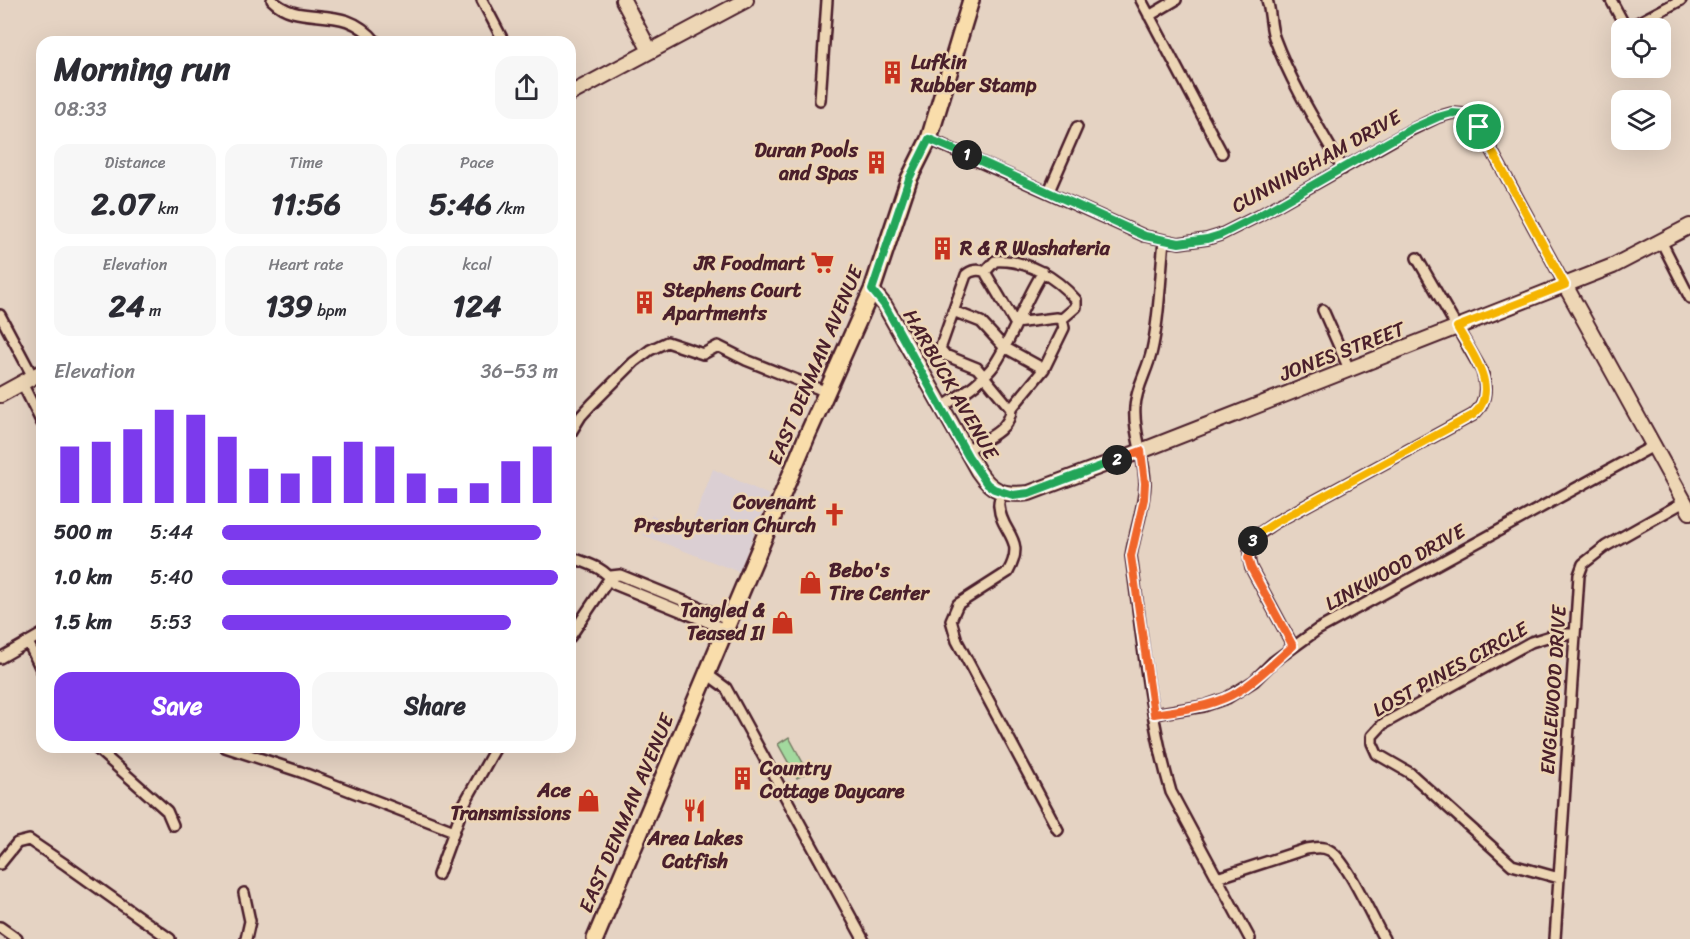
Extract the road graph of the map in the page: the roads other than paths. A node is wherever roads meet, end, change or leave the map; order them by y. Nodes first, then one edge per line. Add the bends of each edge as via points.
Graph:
1 (272, 0) edge
2 (482, 0) edge
3 (623, 0) edge
4 (746, 0) edge
5 (827, 0) edge
6 (971, 0) edge
7 (1141, 0) edge
8 (1176, 0) edge
9 (1267, 0) edge
10 (1611, 0) edge
11 (1679, 0) edge
12 (1149, 16) junction
13 (1621, 18) edge
14 (1646, 18) edge
15 (372, 36) edge
16 (501, 36) edge
17 (650, 51) junction
18 (576, 91) edge
19 (820, 100) dead end
20 (1077, 127) dead end
21 (929, 139) junction
22 (1222, 153) dead end
23 (1343, 169) junction
24 (1049, 191) junction
25 (1690, 226) edge
26 (1164, 241) junction
27 (1661, 241) junction
28 (1417, 258) dead end
29 (985, 272) junction
30 (1043, 272) junction
31 (1565, 285) junction
32 (872, 290) junction
33 (1690, 298) edge
34 (1323, 310) dead end
35 (953, 311) junction
36 (0, 315) edge
37 (1062, 319) junction
38 (1015, 323) junction
39 (1457, 327) junction
40 (1004, 347) junction
41 (1044, 369) junction
42 (1348, 369) junction
43 (984, 376) junction
44 (32, 377) edge
45 (827, 392) junction
46 (0, 395) edge
47 (36, 395) edge
48 (941, 408) junction
49 (1011, 409) junction
50 (576, 424) edge
51 (1655, 445) junction
52 (965, 451) junction
53 (1141, 451) junction
54 (1002, 492) junction
55 (1687, 507) edge
56 (576, 559) edge
57 (611, 576) junction
58 (727, 624) junction
59 (576, 628) edge
60 (1575, 634) junction
61 (36, 637) edge
62 (27, 642) junction
63 (1293, 646) junction
64 (0, 658) edge
65 (36, 659) edge
66 (707, 674) junction
67 (1154, 714) junction
68 (102, 753) edge
69 (243, 753) edge
70 (490, 753) edge
71 (172, 825) dead end
72 (1058, 830) dead end
73 (453, 831) junction
74 (0, 864) edge
75 (438, 875) dead end
76 (1217, 878) junction
77 (1559, 878) junction
78 (244, 893) dead end
79 (0, 927) edge
80 (17, 939) edge
81 (170, 939) edge
82 (246, 939) edge
83 (595, 939) edge
84 (863, 939) edge
85 (1250, 939) edge
86 (1384, 939) edge
87 (1555, 939) edge

1 - 15 street via 288,9 339,8 364,25
2 - 16 street
3 - 17 street
4 - 17 street
5 - 19 street
6 - 21 main road, EAST DENMAN AVENUE
7 - 12 street
8 - 12 street
9 - 23 street via 1278,47
10 - 13 street
11 - 14 street
12 - 22 street
17 - 18 street
20 - 24 street
21 - 24 street, CUNNINGHAM DRIVE
21 - 32 main road, EAST DENMAN AVENUE via 909,179
23 - 26 street, CUNNINGHAM DRIVE via 1220,235 1191,242
23 - 31 street, CUNNINGHAM DRIVE via 1409,130 1438,117 1463,114 1479,127
24 - 26 street, CUNNINGHAM DRIVE
25 - 27 street, JONES STREET
26 - 53 street via 1152,350 1135,405 1134,422
27 - 31 street, JONES STREET
27 - 33 street
28 - 39 street
29 - 30 street via 991,263 1000,260
29 - 35 street via 966,275
29 - 38 street
30 - 37 street via 1076,300 1076,307
30 - 38 street
31 - 39 street, JONES STREET
31 - 51 street, CUNNINGHAM DRIVE
32 - 45 main road, EAST DENMAN AVENUE
32 - 48 street, HARBUCK AVENUE via 885,306
34 - 42 street
35 - 40 street via 981,322
35 - 43 street via 940,349 977,368
36 - 44 street
37 - 38 street
37 - 41 street via 1064,327
38 - 40 street
39 - 42 street, JONES STREET
39 - 63 street via 1485,381 1484,401 1479,410 1276,522 1252,541 1248,558 1251,568
40 - 41 street
40 - 43 street
41 - 49 street
42 - 53 street, JONES STREET
43 - 48 street
43 - 49 street
44 - 46 street
44 - 47 street
45 - 50 street via 718,346 703,354 667,342 634,362
45 - 58 main road, EAST DENMAN AVENUE
48 - 52 street, HARBUCK AVENUE
49 - 52 street via 999,431
51 - 55 street, CUNNINGHAM DRIVE
51 - 63 street, LINKWOOD DRIVE
52 - 54 street, HARBUCK AVENUE via 987,484
53 - 54 street, JONES STREET via 1029,493
53 - 67 street via 1144,499 1131,556
54 - 72 street via 998,505 1015,545 1012,565 1008,572 958,604 951,620 957,641
55 - 60 street, ENGLEWOOD DRIVE via 1606,546 1583,564 1577,586
56 - 57 street
57 - 58 street via 614,584
57 - 59 street
58 - 66 main road, EAST DENMAN AVENUE
60 - 77 street, ENGLEWOOD DRIVE
60 - 77 street, LOST PINES CIRCLE via 1557,634 1532,642 1383,724 1372,736 1377,754 1410,773 1512,865
61 - 62 street
62 - 64 street
62 - 65 street
63 - 67 street, LINKWOOD DRIVE via 1254,681 1227,698
66 - 83 main road, EAST DENMAN AVENUE
66 - 84 street via 726,688
67 - 76 street via 1172,792
68 - 71 street via 167,811
69 - 73 street
70 - 73 street
73 - 75 street
74 - 81 street via 17,843 29,840
76 - 85 street
76 - 86 street via 1306,849 1329,849 1345,867
77 - 87 street, ENGLEWOOD DRIVE
78 - 82 street via 249,921
79 - 80 street

